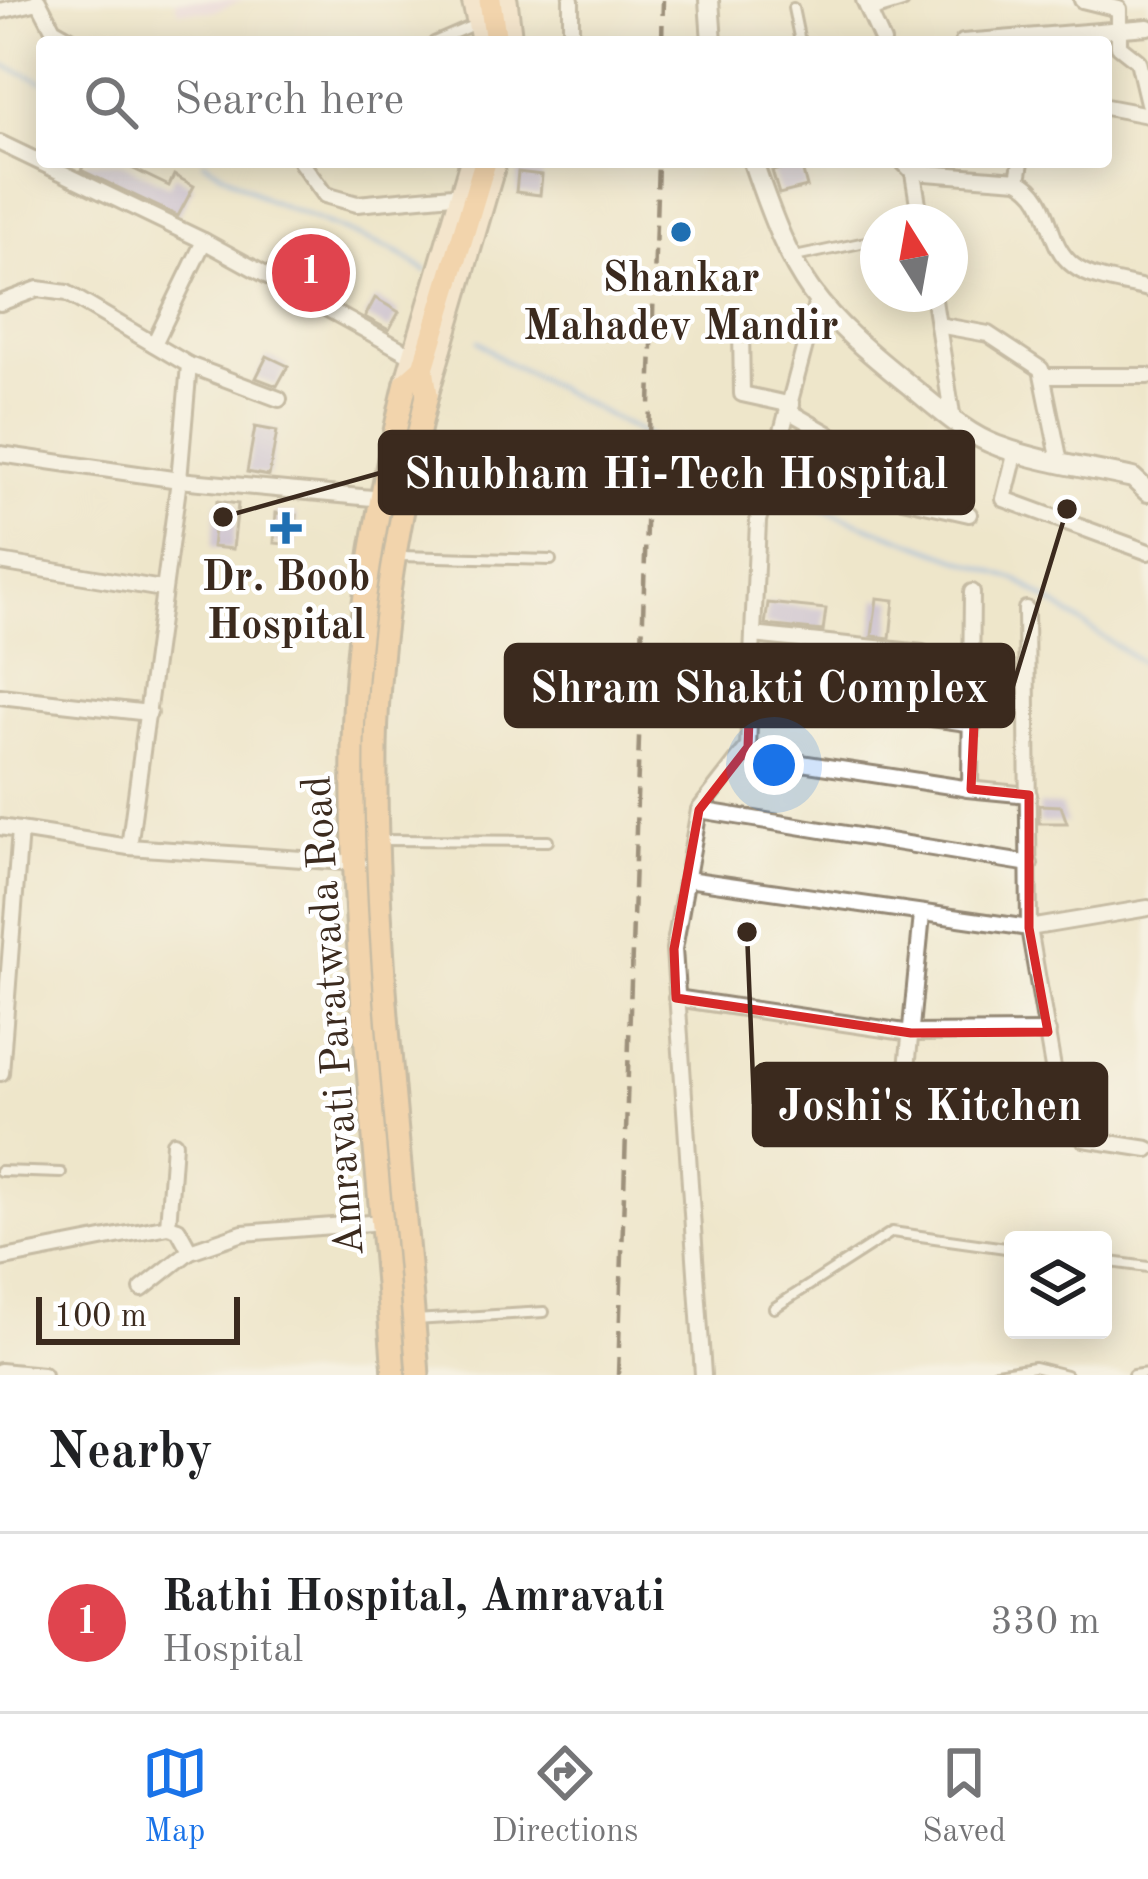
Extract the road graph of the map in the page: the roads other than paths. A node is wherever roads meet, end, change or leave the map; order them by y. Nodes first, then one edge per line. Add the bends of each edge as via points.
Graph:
1 (490, 0) edge
2 (506, 0) edge
3 (571, 0) edge
4 (709, 0) edge
5 (902, 0) edge
6 (1082, 0) edge
7 (38, 1) edge
8 (1118, 3) edge
9 (866, 5) edge
10 (793, 8) dead end
11 (0, 11) edge
12 (478, 21) edge
13 (1148, 27) edge
14 (1119, 28) junction
15 (65, 36) edge
16 (447, 36) edge
17 (495, 36) edge
18 (510, 36) edge
19 (571, 36) edge
20 (713, 36) edge
21 (799, 36) edge
22 (880, 36) edge
23 (1059, 36) edge
24 (1146, 82) edge
25 (1148, 103) edge
26 (1112, 107) edge
27 (1148, 115) edge
28 (0, 143) edge
29 (36, 160) edge
30 (52, 168) edge
31 (305, 168) edge
32 (470, 168) edge
33 (482, 168) edge
34 (493, 168) edge
35 (755, 168) edge
36 (910, 168) edge
37 (931, 168) edge
38 (1021, 168) edge
39 (1018, 180) junction
40 (463, 194) junction
41 (917, 204) edge
42 (204, 242) junction
43 (860, 243) edge
44 (788, 259) junction
45 (1148, 289) edge
46 (0, 303) edge
47 (816, 304) junction
48 (936, 312) edge
49 (938, 325) junction
50 (741, 330) dead end
51 (154, 344) junction
52 (189, 365) junction
53 (417, 366) junction
54 (1045, 376) junction
55 (1148, 376) edge
56 (427, 395) junction
57 (279, 399) dead end
58 (791, 409) junction
59 (953, 420) junction
60 (1016, 451) junction
61 (0, 454) edge
62 (1060, 462) junction
63 (179, 480) junction
64 (1148, 492) edge
65 (392, 500) junction
66 (969, 514) dead end
67 (1148, 553) edge
68 (392, 556) junction
69 (551, 560) dead end
70 (0, 562) edge
71 (163, 589) junction
72 (972, 592) dead end
73 (1026, 609) dead end
74 (753, 634) junction
75 (923, 653) dead end
76 (750, 692) junction
77 (0, 697) edge
78 (149, 713) junction
79 (974, 724) junction
80 (742, 754) junction
81 (968, 789) junction
82 (1029, 795) junction
83 (699, 810) junction
84 (0, 827) edge
85 (20, 830) junction
86 (378, 840) junction
87 (548, 841) dead end
88 (129, 847) junction
89 (366, 863) junction
90 (1030, 864) junction
91 (687, 879) junction
92 (1148, 908) edge
93 (922, 915) junction
94 (1029, 928) junction
95 (6, 954) edge
96 (676, 998) junction
97 (1048, 1032) junction
98 (910, 1033) junction
99 (1, 1073) edge
100 (904, 1099) dead end
101 (174, 1143) dead end
102 (1148, 1149) edge
103 (0, 1171) edge
104 (61, 1174) dead end
105 (382, 1222) junction
106 (168, 1226) junction
107 (1004, 1248) edge
108 (190, 1251) junction
109 (0, 1259) edge
110 (1112, 1262) edge
111 (1148, 1268) edge
112 (142, 1289) dead end
113 (774, 1308) dead end
114 (544, 1312) dead end
115 (414, 1320) junction
116 (0, 1371) edge
117 (996, 1373) edge
118 (1148, 1373) edge
119 (43, 1375) edge
120 (394, 1375) edge
121 (418, 1375) edge
122 (704, 1375) edge
123 (1066, 1375) edge
124 (1133, 1375) edge

1 - 17 main road
2 - 18 main road
3 - 19 street
4 - 20 street
5 - 9 street
6 - 8 street
7 - 11 street
7 - 15 street
8 - 14 street
9 - 22 street
10 - 21 lane
12 - 16 lane
13 - 14 street
14 - 23 street
14 - 24 street via 1120,49 1138,61
24 - 25 street
26 - 27 street
28 - 29 street
30 - 42 street
31 - 40 street via 325,195 357,204
32 - 40 main road, Amravati Paratwada Road
33 - 53 main road, Amravati Paratwada Road
34 - 56 main road
35 - 44 street
36 - 41 street
37 - 39 street
38 - 39 street
39 - 45 street via 1042,200 1054,241 1078,270
40 - 53 main road, Amravati Paratwada Road
42 - 51 street
42 - 53 street
43 - 44 lane
44 - 47 street
46 - 51 street via 51,288
47 - 58 street
47 - 59 street
48 - 49 street
49 - 54 street via 988,334
49 - 59 street
50 - 58 street via 742,394
51 - 52 street
52 - 57 street
52 - 63 street
53 - 56 main road
53 - 65 main road, Amravati Paratwada Road
54 - 55 street
54 - 62 street
56 - 65 main road
58 - 66 street via 869,457 890,496
58 - 74 street via 762,505
59 - 60 street
60 - 62 street
60 - 67 street via 1004,499
61 - 63 street
62 - 64 street via 1133,478
63 - 65 street
63 - 71 street
65 - 68 main road
65 - 89 main road, Amravati Paratwada Road via 359,650
68 - 69 lane
68 - 86 main road via 376,743
70 - 71 street
71 - 78 street
72 - 79 street
73 - 82 street
74 - 75 street
74 - 76 street
76 - 79 street
76 - 80 street
77 - 78 street
78 - 88 street
79 - 81 street
80 - 81 street
80 - 83 street
81 - 82 street
82 - 90 street
83 - 90 street
83 - 91 street
84 - 85 street
85 - 88 street
85 - 95 street
86 - 87 lane
86 - 89 main road
88 - 89 street
89 - 105 main road, Amravati Paratwada Road
89 - 115 main road
90 - 94 street
91 - 93 street
91 - 96 street via 674,950
92 - 94 street
93 - 94 street
93 - 98 street
94 - 97 street
95 - 99 street
96 - 98 street
96 - 122 street
97 - 98 street
97 - 102 street via 1068,1129
98 - 100 street
101 - 106 street
103 - 104 lane
105 - 108 street via 243,1233
105 - 120 main road, Amravati Paratwada Road
106 - 108 street
106 - 109 street
107 - 113 lane via 892,1232
108 - 112 street
110 - 111 lane
114 - 115 lane
115 - 121 main road
116 - 119 street
117 - 123 lane via 1034,1367
118 - 124 lane

